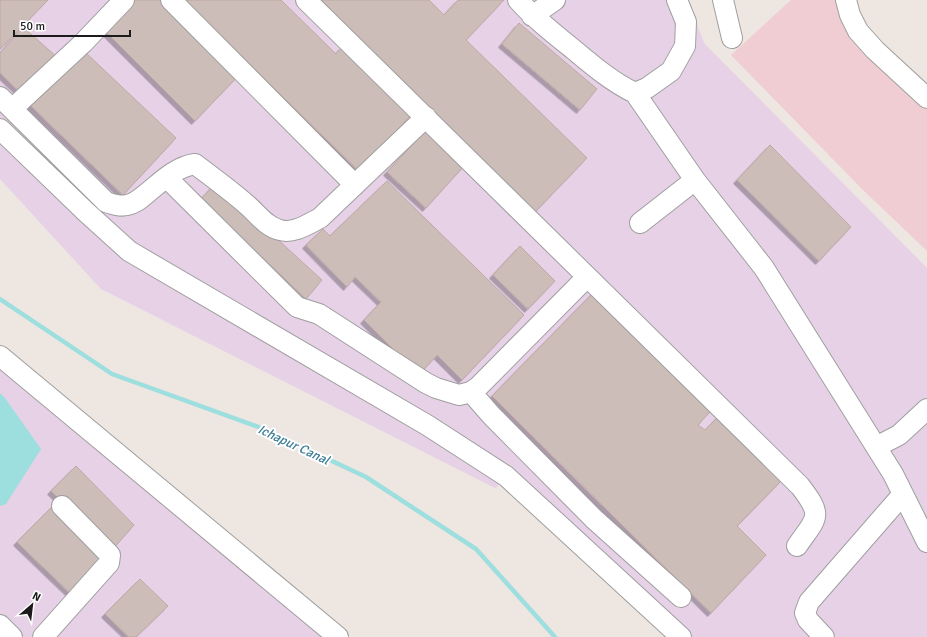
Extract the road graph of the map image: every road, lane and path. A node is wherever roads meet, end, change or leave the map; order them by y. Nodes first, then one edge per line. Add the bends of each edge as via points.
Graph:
1 (124, 0) edge
2 (171, 0) edge
3 (306, 0) edge
4 (518, 0) edge
5 (555, 0) edge
6 (677, 0) edge
7 (722, 0) edge
8 (846, 0) edge
9 (532, 16) junction
10 (732, 38) dead end
11 (635, 93) junction
12 (927, 98) edge
13 (6, 103) edge
14 (426, 117) junction
15 (0, 129) edge
16 (167, 178) junction
17 (695, 180) junction
18 (355, 185) junction
19 (640, 223) dead end
20 (587, 277) junction
21 (0, 356) edge
22 (471, 392) junction
23 (927, 410) edge
24 (876, 447) junction
25 (903, 494) junction
26 (62, 506) dead end
27 (927, 542) edge
28 (797, 546) dead end
29 (681, 597) dead end
30 (0, 625) edge
31 (12, 637) edge
32 (43, 637) edge
33 (338, 637) edge
34 (681, 637) edge
35 (824, 637) edge

1 - 13 street via 83,42
2 - 18 street
3 - 14 street
4 - 9 street
5 - 9 street
6 - 11 street via 686,22 685,46 671,71
7 - 10 street
8 - 12 street via 858,31
9 - 11 street via 589,62
11 - 17 street
13 - 16 street via 106,202 127,206
14 - 18 street
14 - 20 street
15 - 34 street via 129,250 427,425 506,476
16 - 18 street via 176,170 195,164 247,204 268,224 279,230 290,231 320,218
16 - 22 street via 297,307 319,314 436,388 459,395
17 - 19 street
17 - 24 street via 764,268
20 - 22 street
20 - 28 street via 800,486 815,507 816,516
21 - 33 street
22 - 29 street via 594,519
23 - 24 street via 899,435
24 - 25 street
25 - 27 street
25 - 35 street via 809,602 805,613 808,620
26 - 32 street via 110,555 110,558 109,563
30 - 31 street

